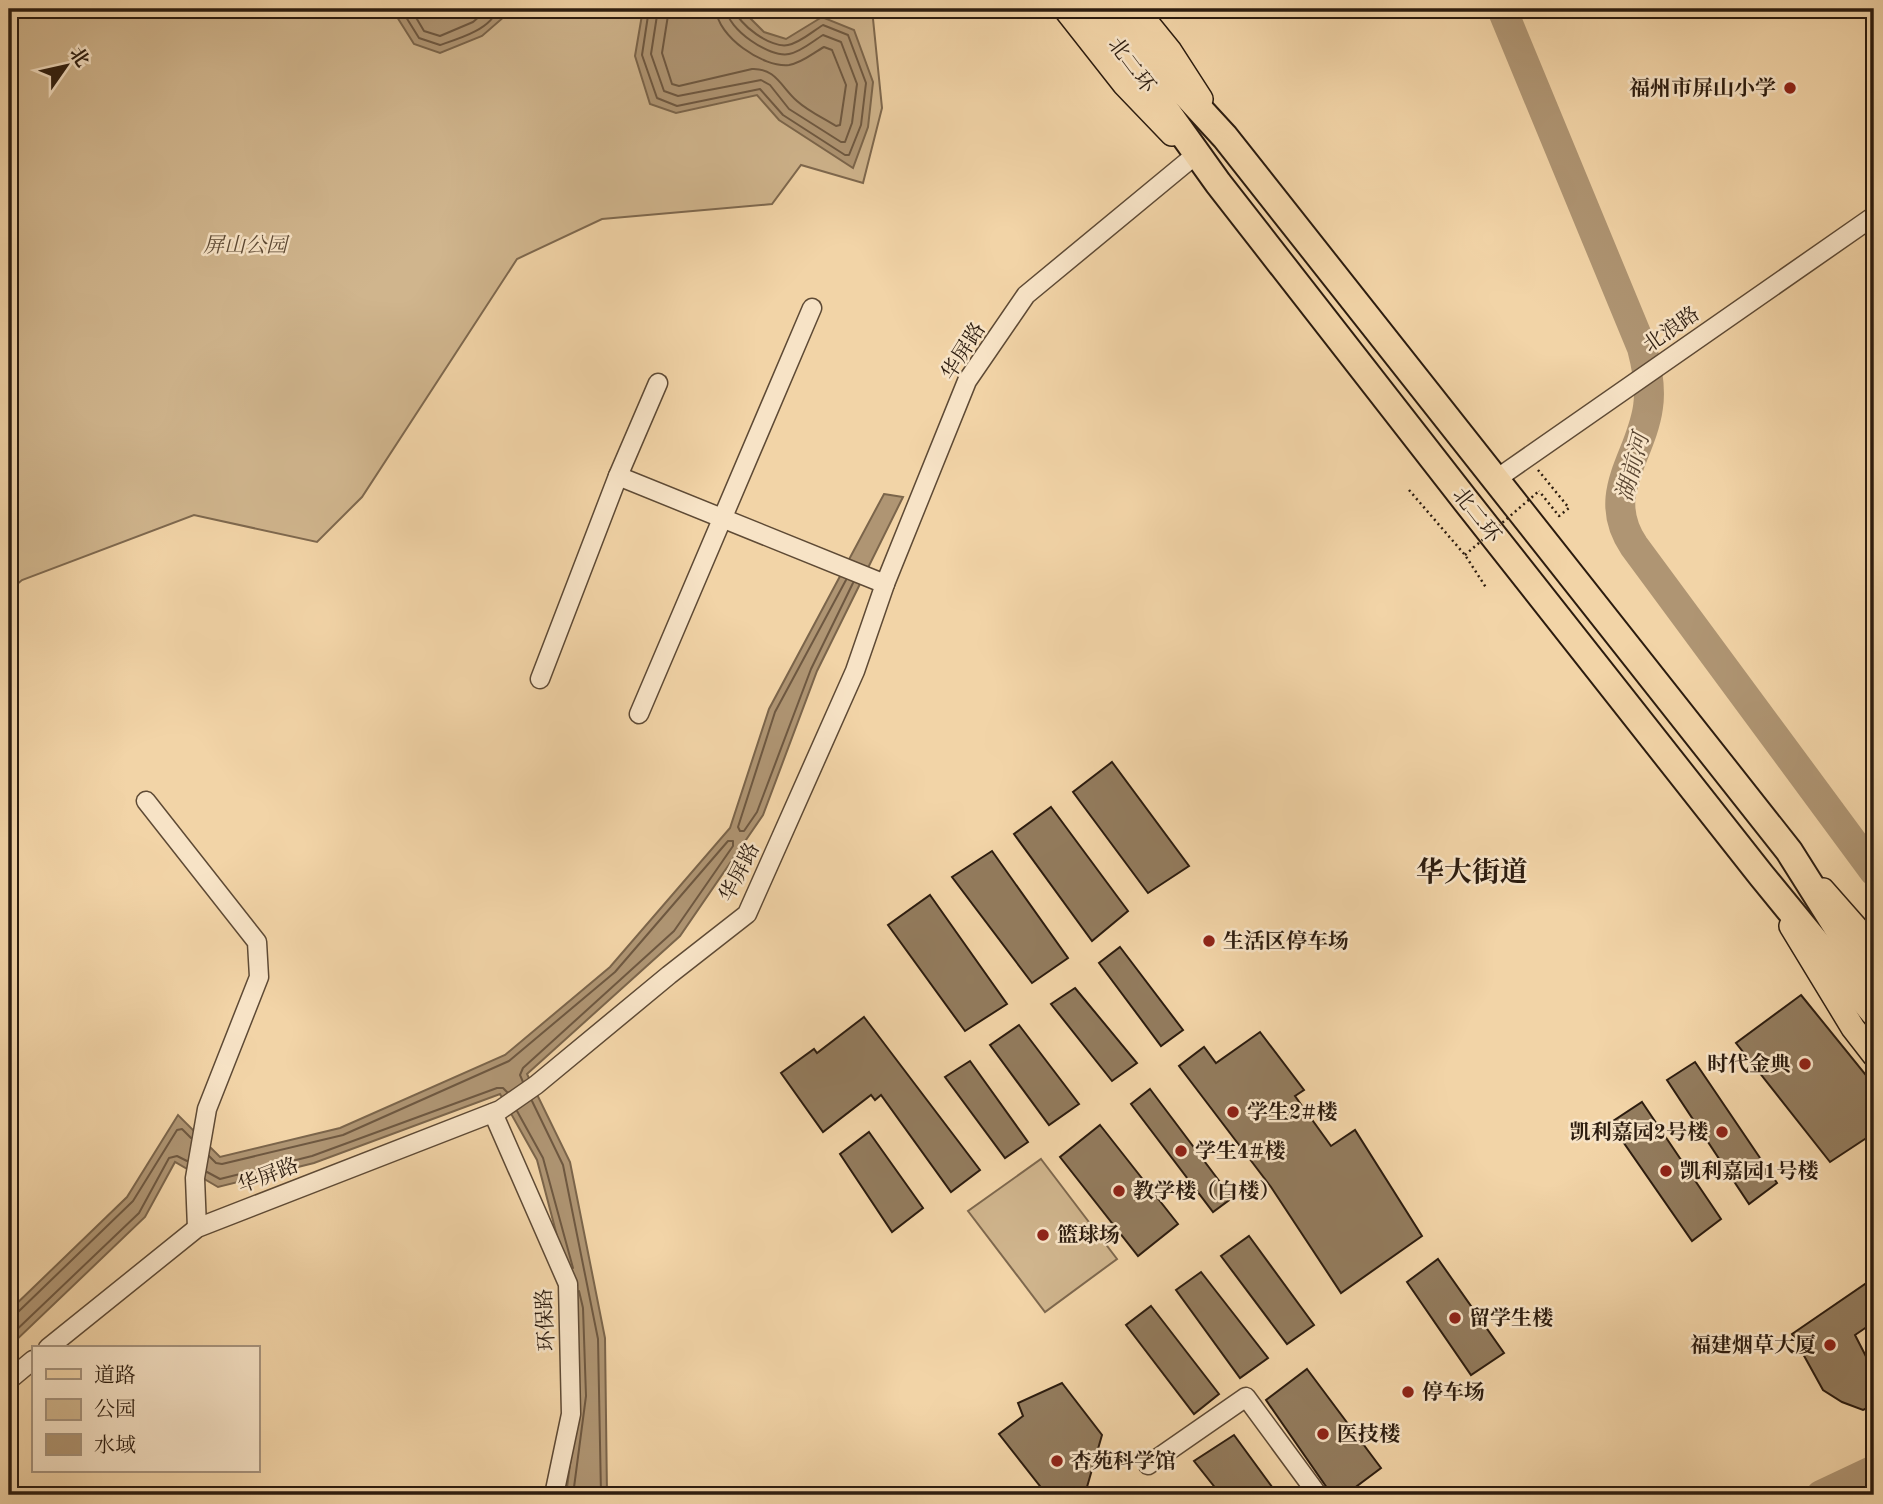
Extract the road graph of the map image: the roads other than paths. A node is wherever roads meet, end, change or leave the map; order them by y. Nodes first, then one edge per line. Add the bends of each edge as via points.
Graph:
1 (1065, 9) edge
2 (1088, 9) edge
3 (1114, 9) edge
4 (1136, 9) edge
5 (1148, 68) junction
6 (1225, 137) junction
7 (1194, 157) junction
8 (1218, 183) junction
9 (1874, 216) edge
10 (812, 308) dead end
11 (658, 383) dead end
12 (618, 476) junction
13 (1495, 480) junction
14 (722, 518) junction
15 (884, 584) junction
16 (540, 679) dead end
17 (639, 714) dead end
18 (146, 801) dead end
19 (1789, 851) junction
20 (1760, 875) junction
21 (1831, 940) junction
22 (1874, 948) edge
23 (1874, 976) edge
24 (1874, 1013) edge
25 (1874, 1055) edge
26 (496, 1111) junction
27 (197, 1228) junction
28 (50, 1346) edge
29 (32, 1361) edge
30 (9, 1380) edge
31 (1148, 1465) dead end
32 (554, 1495) edge
33 (1318, 1495) edge

1 - 7 main road via 1124,84
2 - 5 highway, 北二环
3 - 5 highway, 北二环
4 - 6 main road via 1170,51
5 - 6 highway, 北二环
5 - 8 highway, 北二环
6 - 13 highway, 北二环
7 - 8 main road
7 - 15 street, 华屏路 via 1026,295 967,381
8 - 20 highway, 北二环
9 - 13 street, 北浪路
10 - 14 street
11 - 12 street
12 - 14 street
12 - 16 street
13 - 19 highway, 北二环
14 - 15 street
14 - 17 street
15 - 26 street, 华屏路 via 855,671 747,914 536,1085
18 - 27 street via 257,942 259,977 207,1109 195,1178
19 - 21 highway, 北二环
19 - 22 main road
20 - 21 highway, 北二环
20 - 25 main road
21 - 23 highway, 北二环
21 - 24 highway, 北二环
26 - 27 street, 华屏路
26 - 32 street, 环保路 via 568,1284 571,1414
27 - 28 street, 华屏路
29 - 30 street
31 - 33 street via 1246,1396

